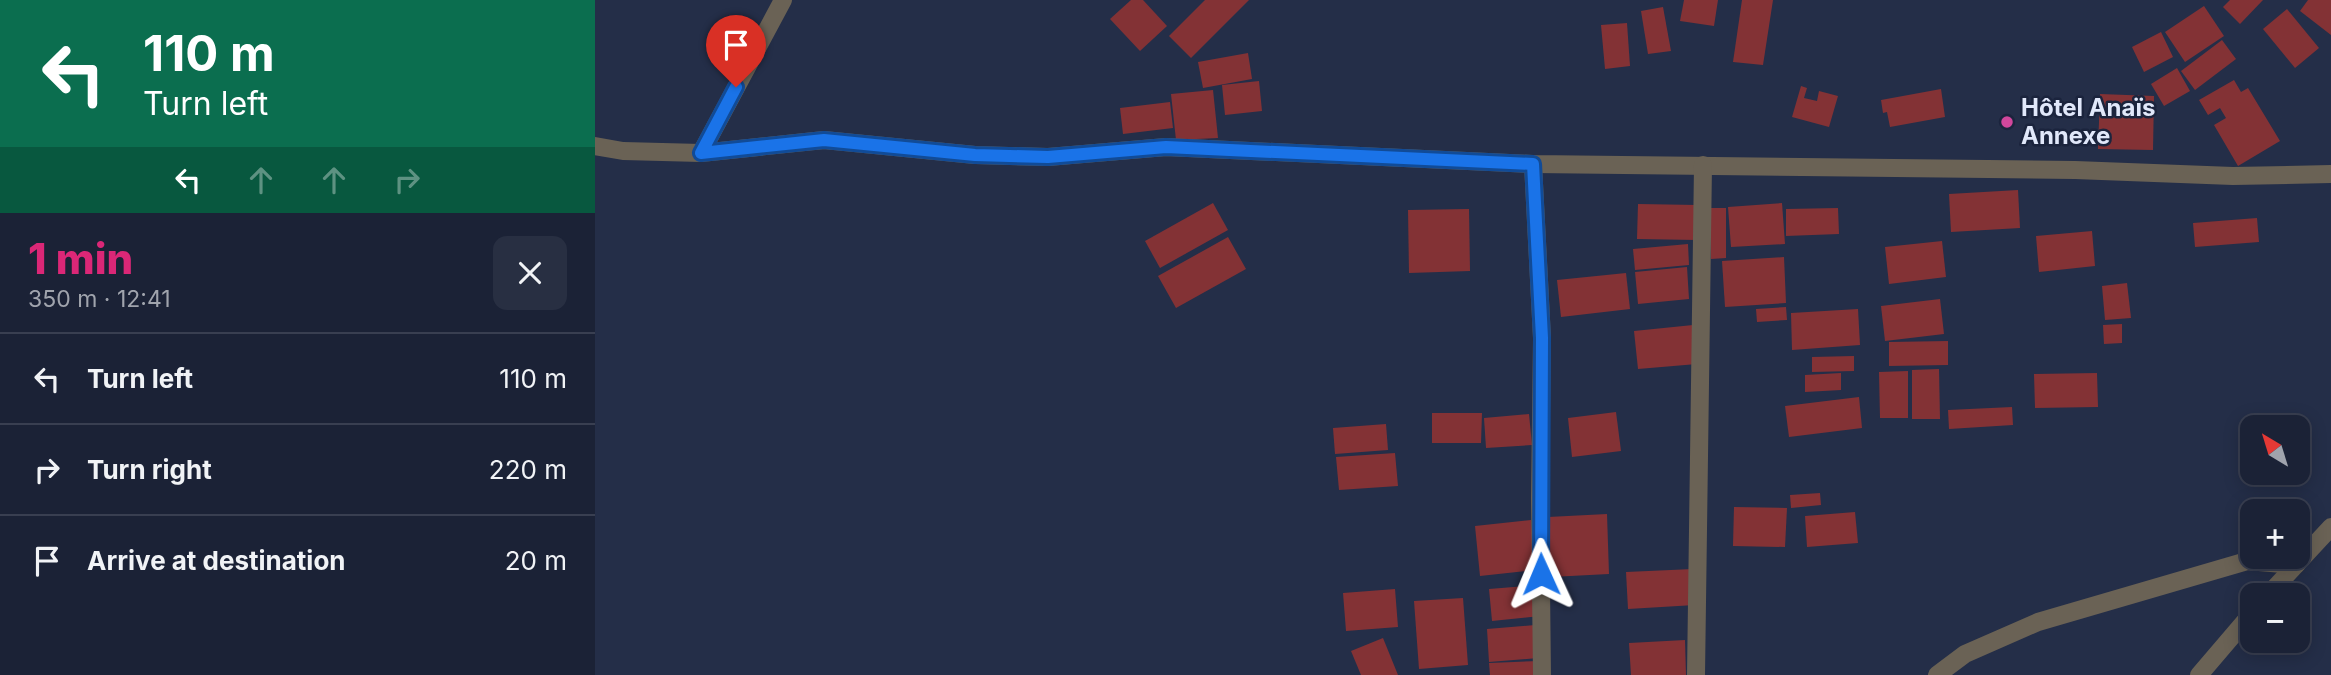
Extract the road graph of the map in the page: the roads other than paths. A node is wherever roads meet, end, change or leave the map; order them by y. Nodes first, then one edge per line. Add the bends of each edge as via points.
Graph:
1 (783, 0) edge
2 (595, 146) edge
3 (701, 153) junction
4 (1533, 164) junction
5 (1703, 165) junction
6 (2331, 174) edge
7 (2330, 529) edge
8 (2310, 550) edge
9 (2240, 563) edge
10 (2292, 569) edge
11 (2279, 583) edge
12 (2240, 627) edge
13 (1542, 675) edge
14 (1696, 675) edge
15 (1937, 675) edge
16 (2199, 675) edge

1 - 3 street
2 - 3 street
3 - 4 street via 824,140 975,155 1048,157 1166,147
4 - 5 street
4 - 13 street via 1542,338
5 - 6 street
5 - 14 street
7 - 8 street
9 - 15 street via 2038,622 1965,654
10 - 11 street
12 - 16 street

